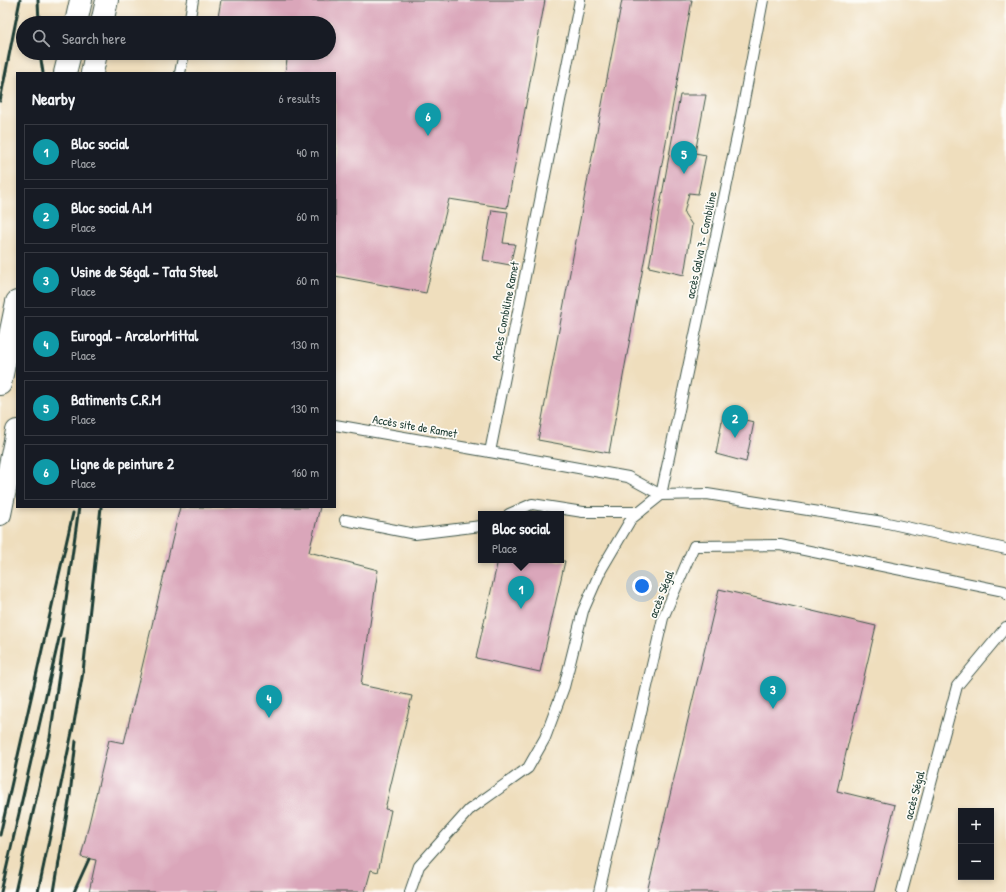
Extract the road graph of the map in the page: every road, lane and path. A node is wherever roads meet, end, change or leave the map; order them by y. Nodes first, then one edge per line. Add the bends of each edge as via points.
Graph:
1 (81, 0) edge
2 (107, 0) edge
3 (193, 0) edge
4 (580, 0) edge
5 (763, 0) edge
6 (78, 16) edge
7 (104, 16) edge
8 (190, 16) edge
9 (68, 60) edge
10 (95, 60) edge
11 (183, 60) edge
12 (65, 72) edge
13 (92, 72) edge
14 (180, 72) edge
15 (16, 307) edge
16 (0, 384) edge
17 (336, 425) edge
18 (16, 436) edge
19 (490, 452) junction
20 (661, 495) junction
21 (516, 511) edge
22 (640, 512) junction
23 (0, 514) edge
24 (345, 520) dead end
25 (478, 526) edge
26 (1006, 549) edge
27 (1006, 594) edge
28 (1006, 627) edge
29 (410, 892) edge
30 (599, 892) edge
31 (902, 892) edge

1 - 6 highway
2 - 7 highway
3 - 8 lane
4 - 19 lane, Accès Combiline Ramet
5 - 20 lane, accès Galva 7- Combiline via 738,132
9 - 12 highway
10 - 13 highway
11 - 14 lane
15 - 16 highway
17 - 19 lane, Accès site de Ramet
18 - 23 highway
19 - 20 lane via 628,477
20 - 22 lane
20 - 26 lane via 707,494 883,522
21 - 22 lane via 532,504 583,512
22 - 29 lane via 631,519 601,570 583,612 564,687 545,738 528,768 469,810 418,866
24 - 25 lane via 415,534
27 - 30 lane, accès Ségal via 1004,591 780,545 694,546 664,618
28 - 31 lane, accès Ségal via 957,686

